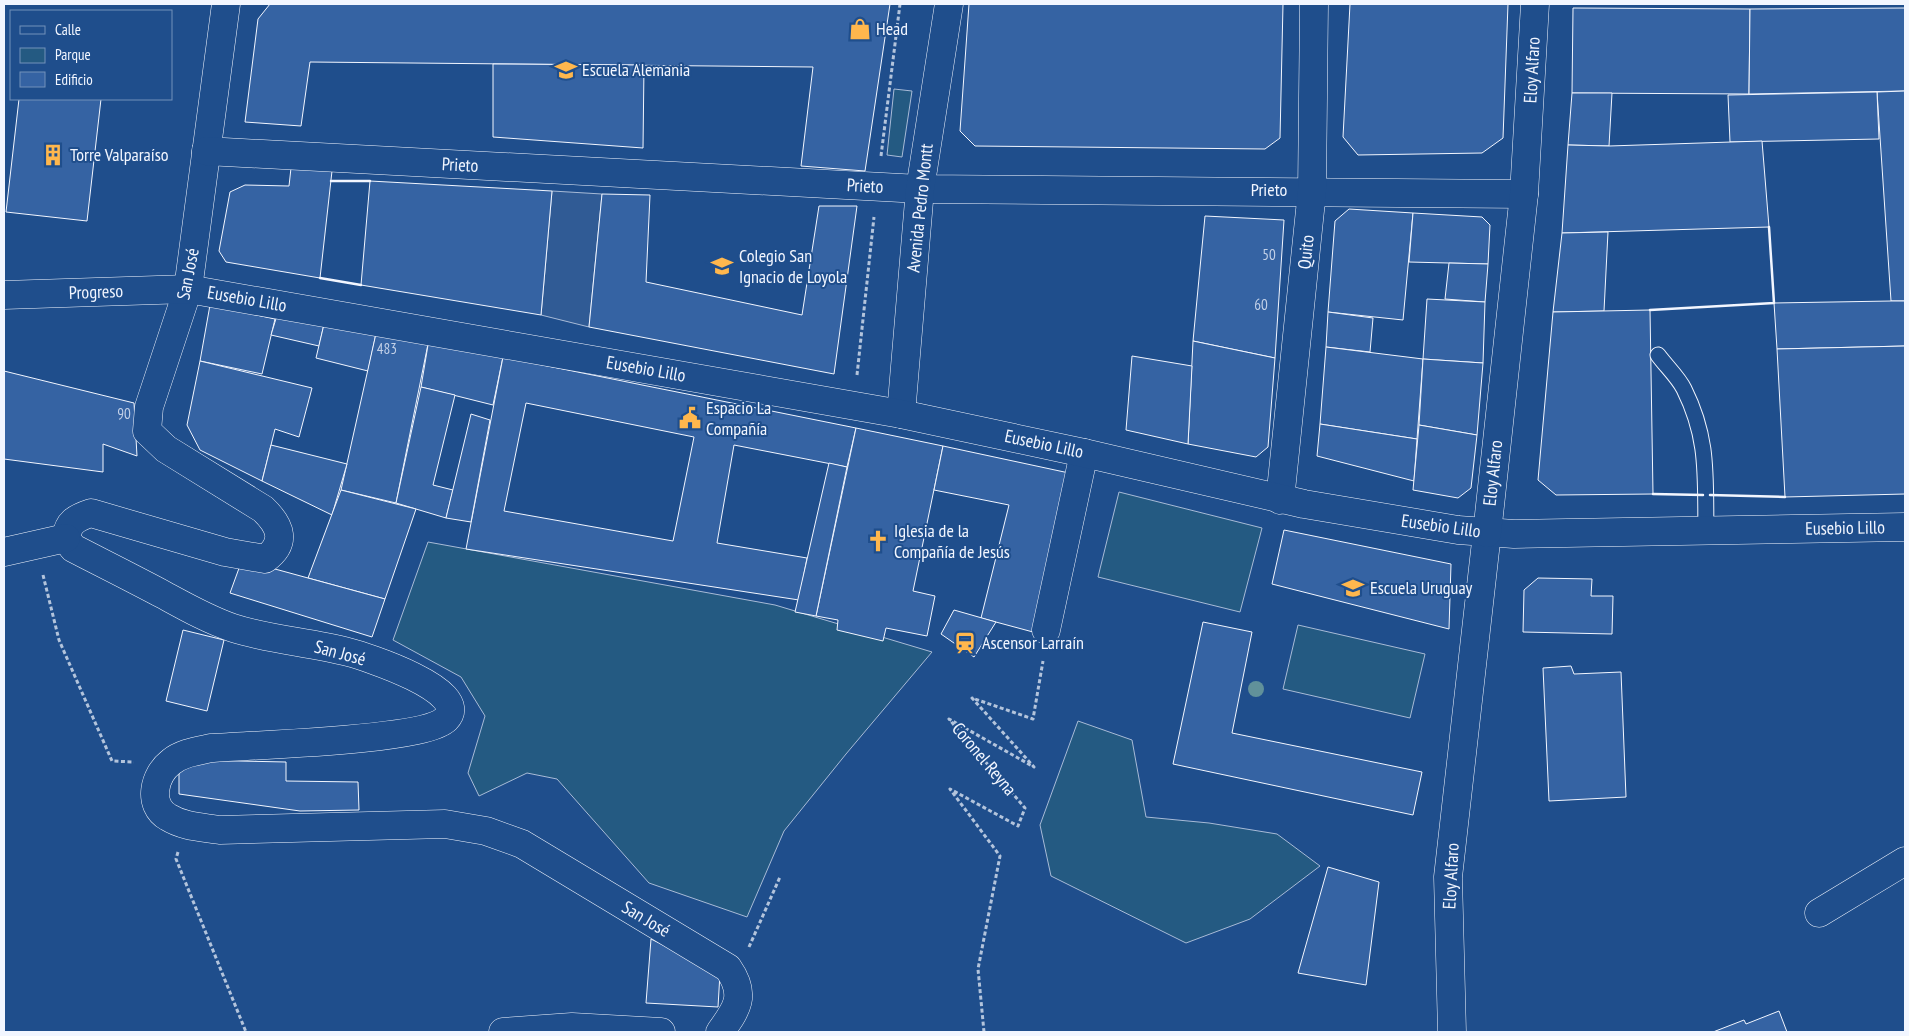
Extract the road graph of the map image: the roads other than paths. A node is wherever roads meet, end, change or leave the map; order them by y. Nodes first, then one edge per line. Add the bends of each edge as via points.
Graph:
1 (226, 4) edge
2 (949, 4) edge
3 (1314, 4) edge
4 (1536, 4) edge
5 (206, 151) junction
6 (920, 189) junction
7 (1312, 191) junction
8 (1524, 194) junction
9 (188, 289) junction
10 (4, 294) edge
11 (1658, 355) dead end
12 (901, 414) junction
13 (1084, 452) junction
14 (1280, 500) junction
15 (1905, 527) edge
16 (1706, 531) junction
17 (1487, 533) junction
18 (66, 538) junction
19 (4, 552) edge
20 (1046, 630) road end
21 (1905, 861) edge
22 (1819, 913) dead end
23 (503, 1032) edge
24 (661, 1032) edge
25 (720, 1032) edge
26 (1452, 1032) edge

1 - 5 street, San José
2 - 6 street, Avenida Pedro Montt
3 - 7 street, Quito
4 - 8 street, Eloy Alfaro
5 - 6 street, Prieto
5 - 9 street, San José
6 - 7 street, Prieto
6 - 12 street, Avenida Pedro Montt
7 - 8 street, Prieto
7 - 14 street, Quito
8 - 17 street, Eloy Alfaro
9 - 10 street, Progreso
9 - 12 street, Eusebio Lillo
9 - 18 street, San José via 149,408 148,431 166,449 268,514 280,538 276,550 265,559 225,552 91,514 76,518 68,527
11 - 16 lane via 1683,387 1699,425 1705,453
12 - 13 street, Eusebio Lillo
13 - 14 street, Eusebio Lillo
13 - 20 street
14 - 17 street, Eusebio Lillo
15 - 16 street, Eusebio Lillo
16 - 17 street, Eusebio Lillo
17 - 26 street, Eloy Alfaro via 1448,877
18 - 19 street
18 - 25 street, San José via 74,548 192,610 262,636 348,652 423,681 443,693 450,705 446,719 396,735 210,748 188,753 171,762 161,773 155,788 155,803 166,816 184,825 220,830 445,824 486,831 522,844 728,968 736,979 739,995 735,1012
21 - 22 street
23 - 24 street via 572,1028

